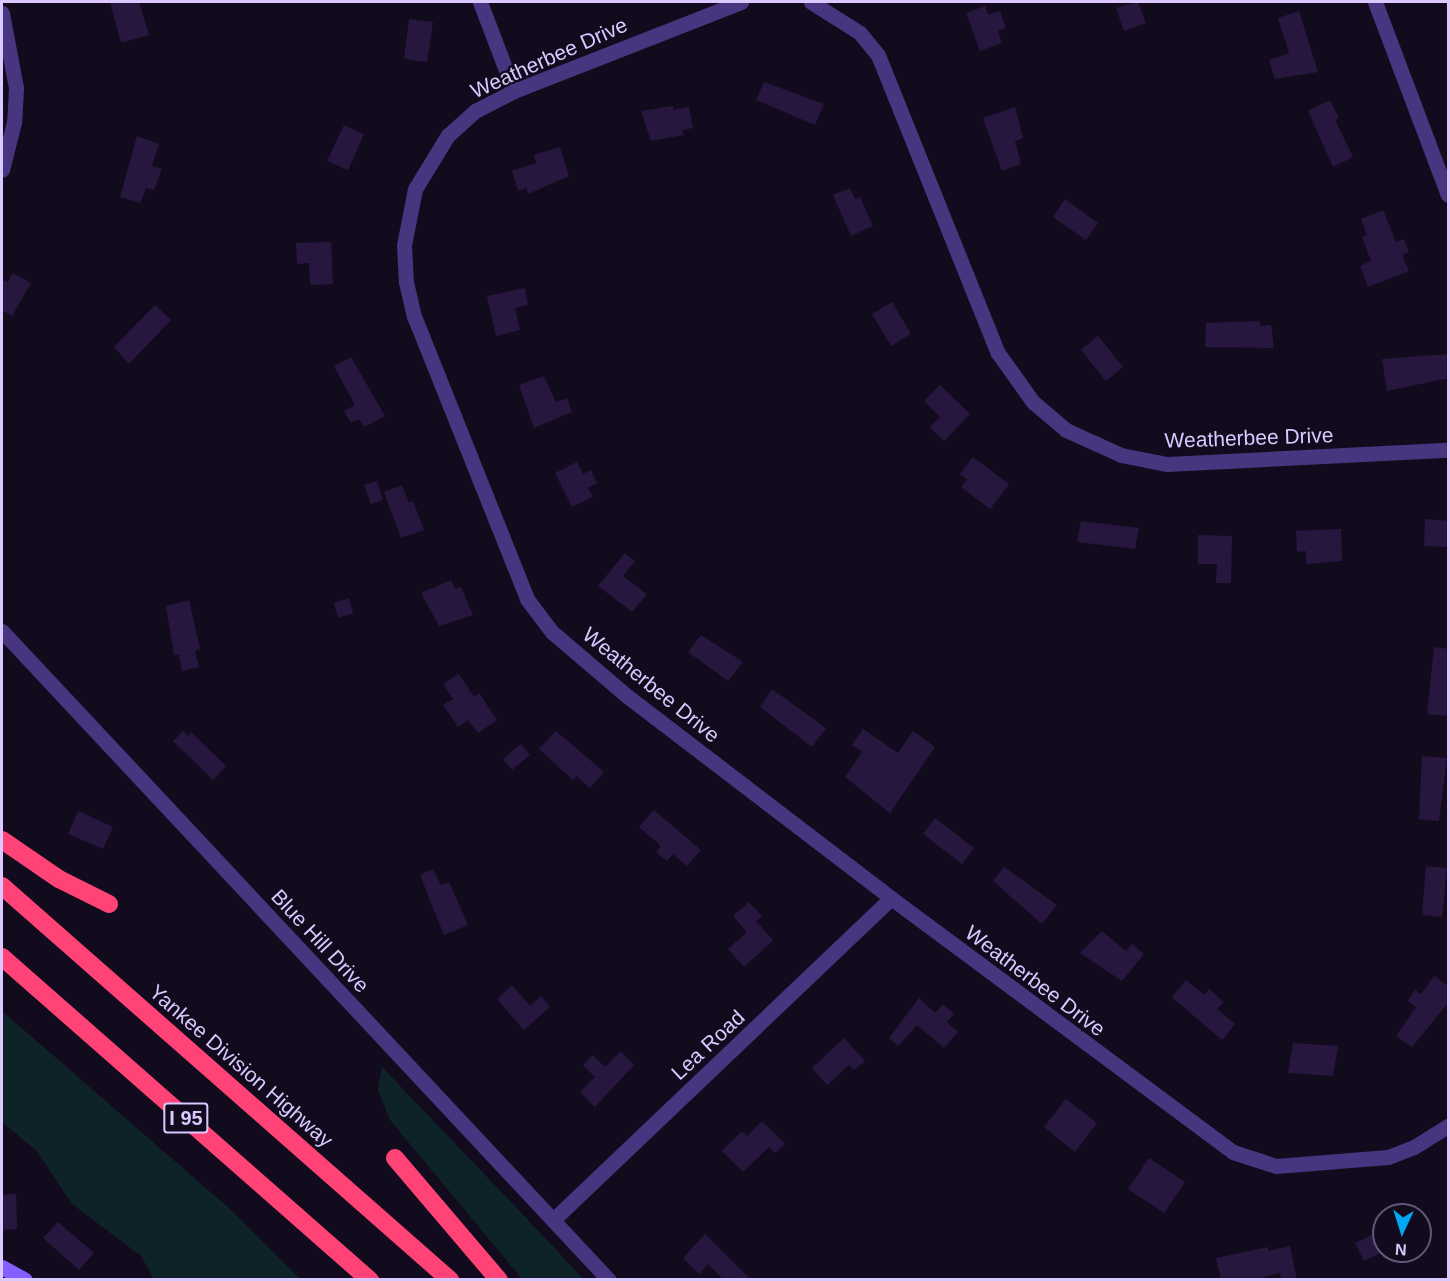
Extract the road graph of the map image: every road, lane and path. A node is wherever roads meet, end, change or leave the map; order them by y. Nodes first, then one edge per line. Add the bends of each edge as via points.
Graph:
1 (480, 2) edge
2 (741, 2) edge
3 (811, 2) edge
4 (1375, 2) edge
5 (2, 13) edge
6 (514, 92) junction
7 (2, 170) edge
8 (1449, 195) edge
9 (1449, 450) edge
10 (2, 631) edge
11 (2, 840) edge
12 (2, 886) edge
13 (891, 898) junction
14 (109, 903) dead end
15 (2, 957) edge
16 (1449, 1126) edge
17 (395, 1158) dead end
18 (553, 1220) junction
19 (2, 1266) edge
20 (25, 1280) edge
21 (370, 1280) edge
22 (450, 1280) edge
23 (499, 1280) edge
24 (609, 1280) edge

1 - 6 street
2 - 6 street, Weatherbee Drive
3 - 9 street, Weatherbee Drive via 851,25 878,55 998,353 1034,402 1066,430 1121,455 1167,464
4 - 8 street
5 - 7 street via 16,88 14,122
6 - 13 street, Weatherbee Drive via 475,111 437,150 415,189 404,245 406,282 414,316 527,599 552,632 627,696
10 - 18 street, Blue Hill Drive
11 - 14 highway via 59,879
12 - 22 highway, Yankee Division Highway / I 95
13 - 16 street, Weatherbee Drive via 1202,1132 1255,1162 1311,1166 1388,1157
13 - 18 street, Lea Road
15 - 21 highway, I 95
17 - 23 highway
18 - 24 street, Blue Hill Drive
19 - 20 street

